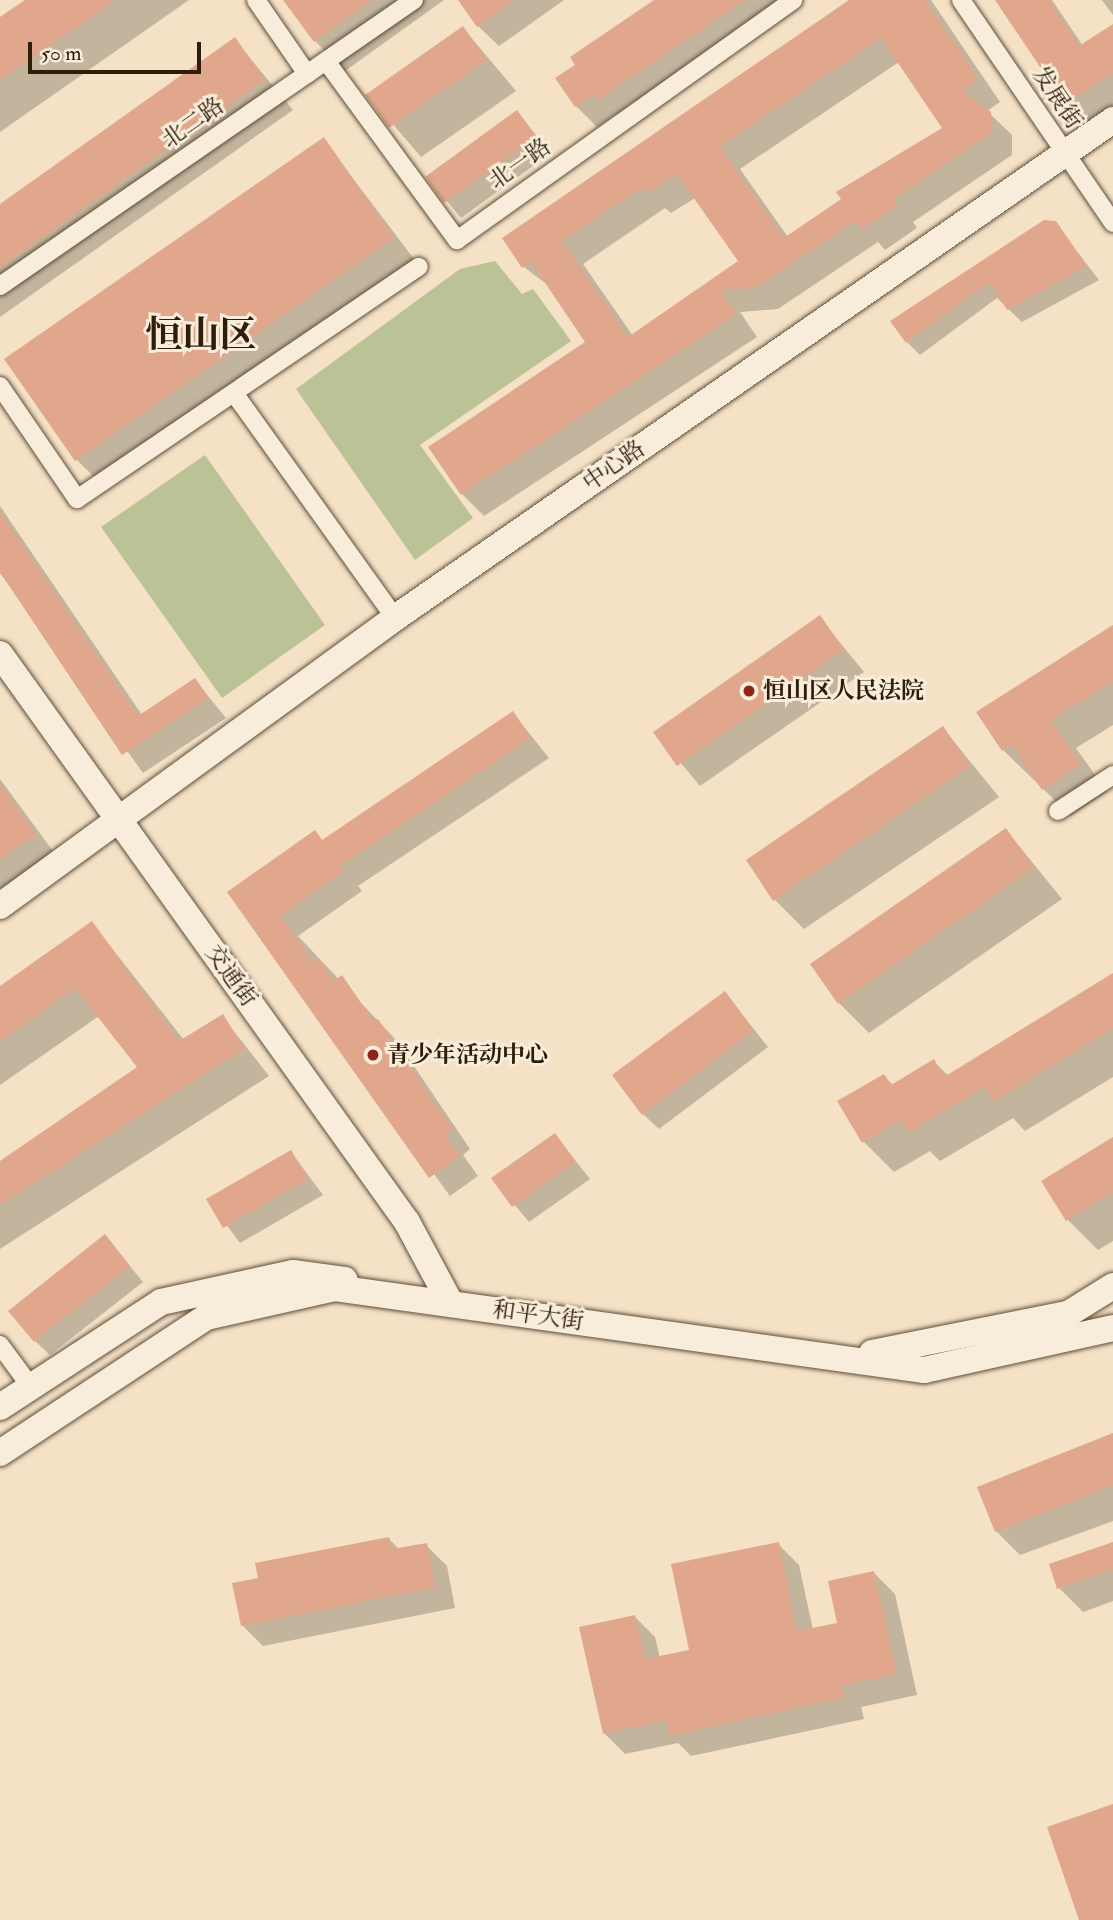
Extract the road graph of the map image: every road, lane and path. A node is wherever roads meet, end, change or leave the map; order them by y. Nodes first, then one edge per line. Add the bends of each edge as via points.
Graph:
1 (256, 0) edge
2 (414, 0) edge
3 (793, 0) edge
4 (961, 0) edge
5 (326, 61) junction
6 (307, 74) junction
7 (1113, 120) edge
8 (1065, 153) junction
9 (1113, 223) edge
10 (419, 267) dead end
11 (0, 286) edge
12 (0, 386) edge
13 (234, 393) junction
14 (395, 618) junction
15 (0, 654) edge
16 (1113, 775) edge
17 (1058, 811) dead end
18 (118, 819) junction
19 (0, 906) edge
20 (1113, 1286) edge
21 (448, 1299) junction
22 (1113, 1328) edge
23 (0, 1345) edge
24 (31, 1387) junction
25 (0, 1407) edge
26 (0, 1453) edge

1 - 6 street
2 - 5 street, 北二路
3 - 5 street, 北一路 via 457,240
4 - 8 street, 发展街
5 - 6 street, 北二路
6 - 11 street, 北二路
7 - 8 main road, 中心路
8 - 9 street, 发展街
8 - 14 main road, 中心路
10 - 13 street
12 - 13 street via 77,499
13 - 14 street
14 - 18 main road, 中心路
15 - 18 main road, 交通街
16 - 17 street
18 - 19 main road, 中心路
18 - 21 main road, 交通街 via 407,1222
20 - 21 main road, 和平大街 via 1068,1314 882,1355
21 - 22 main road, 和平大街 via 924,1370
21 - 24 main road, 和平大街 via 293,1273 161,1302
21 - 26 main road, 和平大街 via 335,1288 206,1317
23 - 24 street
24 - 25 main road, 和平大街

